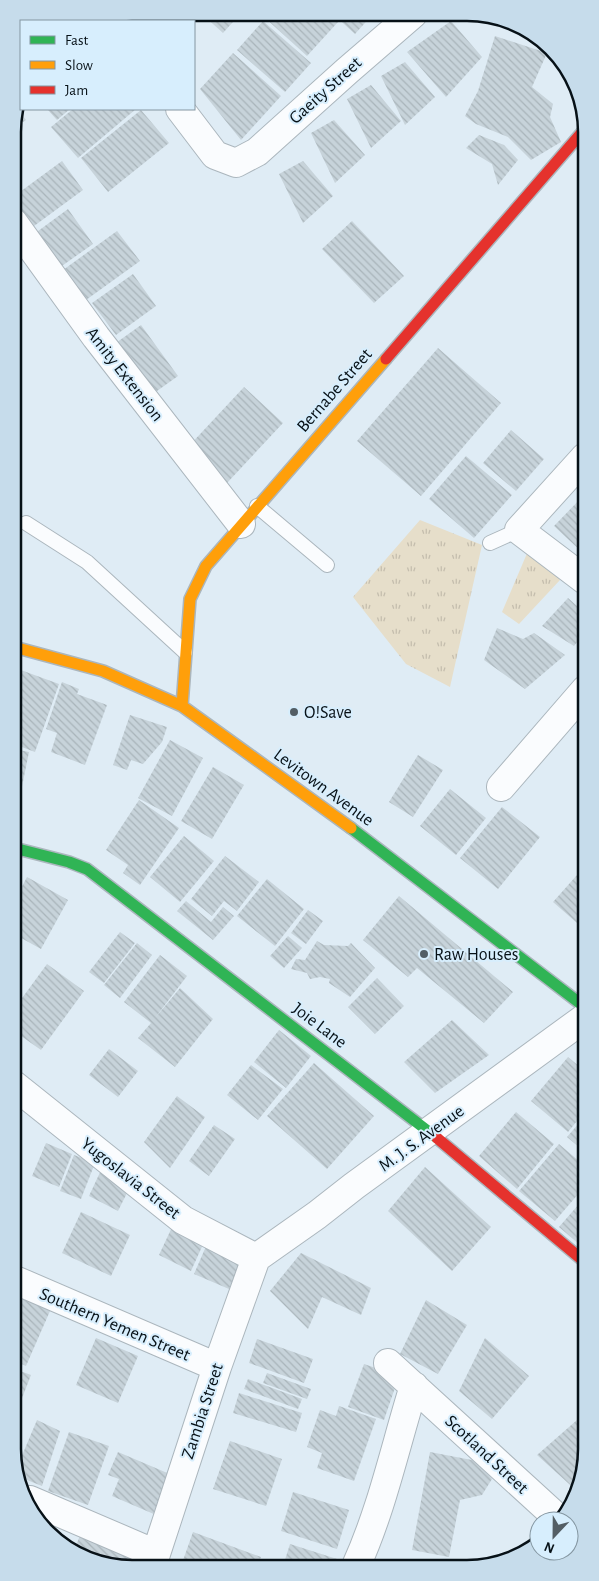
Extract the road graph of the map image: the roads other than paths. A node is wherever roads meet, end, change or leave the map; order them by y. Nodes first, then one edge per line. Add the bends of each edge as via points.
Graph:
1 (405, 21) edge
2 (181, 110) edge
3 (578, 137) edge
4 (21, 233) edge
5 (578, 465) edge
6 (249, 515) junction
7 (26, 523) dead end
8 (519, 530) junction
9 (490, 543) dead end
10 (327, 565) dead end
11 (578, 575) edge
12 (21, 649) edge
13 (185, 652) junction
14 (578, 698) edge
15 (182, 706) junction
16 (501, 787) dead end
17 (21, 850) edge
18 (578, 1002) edge
19 (578, 1024) edge
20 (21, 1091) edge
21 (430, 1132) junction
22 (578, 1256) edge
23 (256, 1258) junction
24 (21, 1283) edge
25 (388, 1363) dead end
26 (217, 1367) junction
27 (414, 1386) junction
28 (35, 1503) edge
29 (550, 1511) edge
30 (154, 1560) edge
31 (359, 1560) edge

1 - 2 street, Gaeity Street via 257,152 236,163 215,155
3 - 6 street, Bernabe Street
4 - 6 street, Amity Extension via 96,337
5 - 8 street
6 - 10 lane
6 - 13 street, Bernabe Street via 206,566 190,599
7 - 13 lane via 87,562
8 - 9 lane
8 - 11 street
12 - 15 street, Levitown Avenue via 103,671
13 - 15 street, Bernabe Street
14 - 16 street
15 - 18 street, Levitown Avenue via 354,830
17 - 21 street, Joie Lane via 87,869
19 - 21 street, M. J. S. Avenue
20 - 23 street, Yugoslavia Street via 183,1220
21 - 22 street, Joie Lane
21 - 23 street, M. J. S. Avenue
23 - 26 street, Zambia Street
24 - 26 street, Southern Yemen Street
25 - 27 street, Scotland Street
26 - 30 street, Zambia Street
27 - 29 street, Scotland Street
27 - 31 street via 377,1513
28 - 30 street

